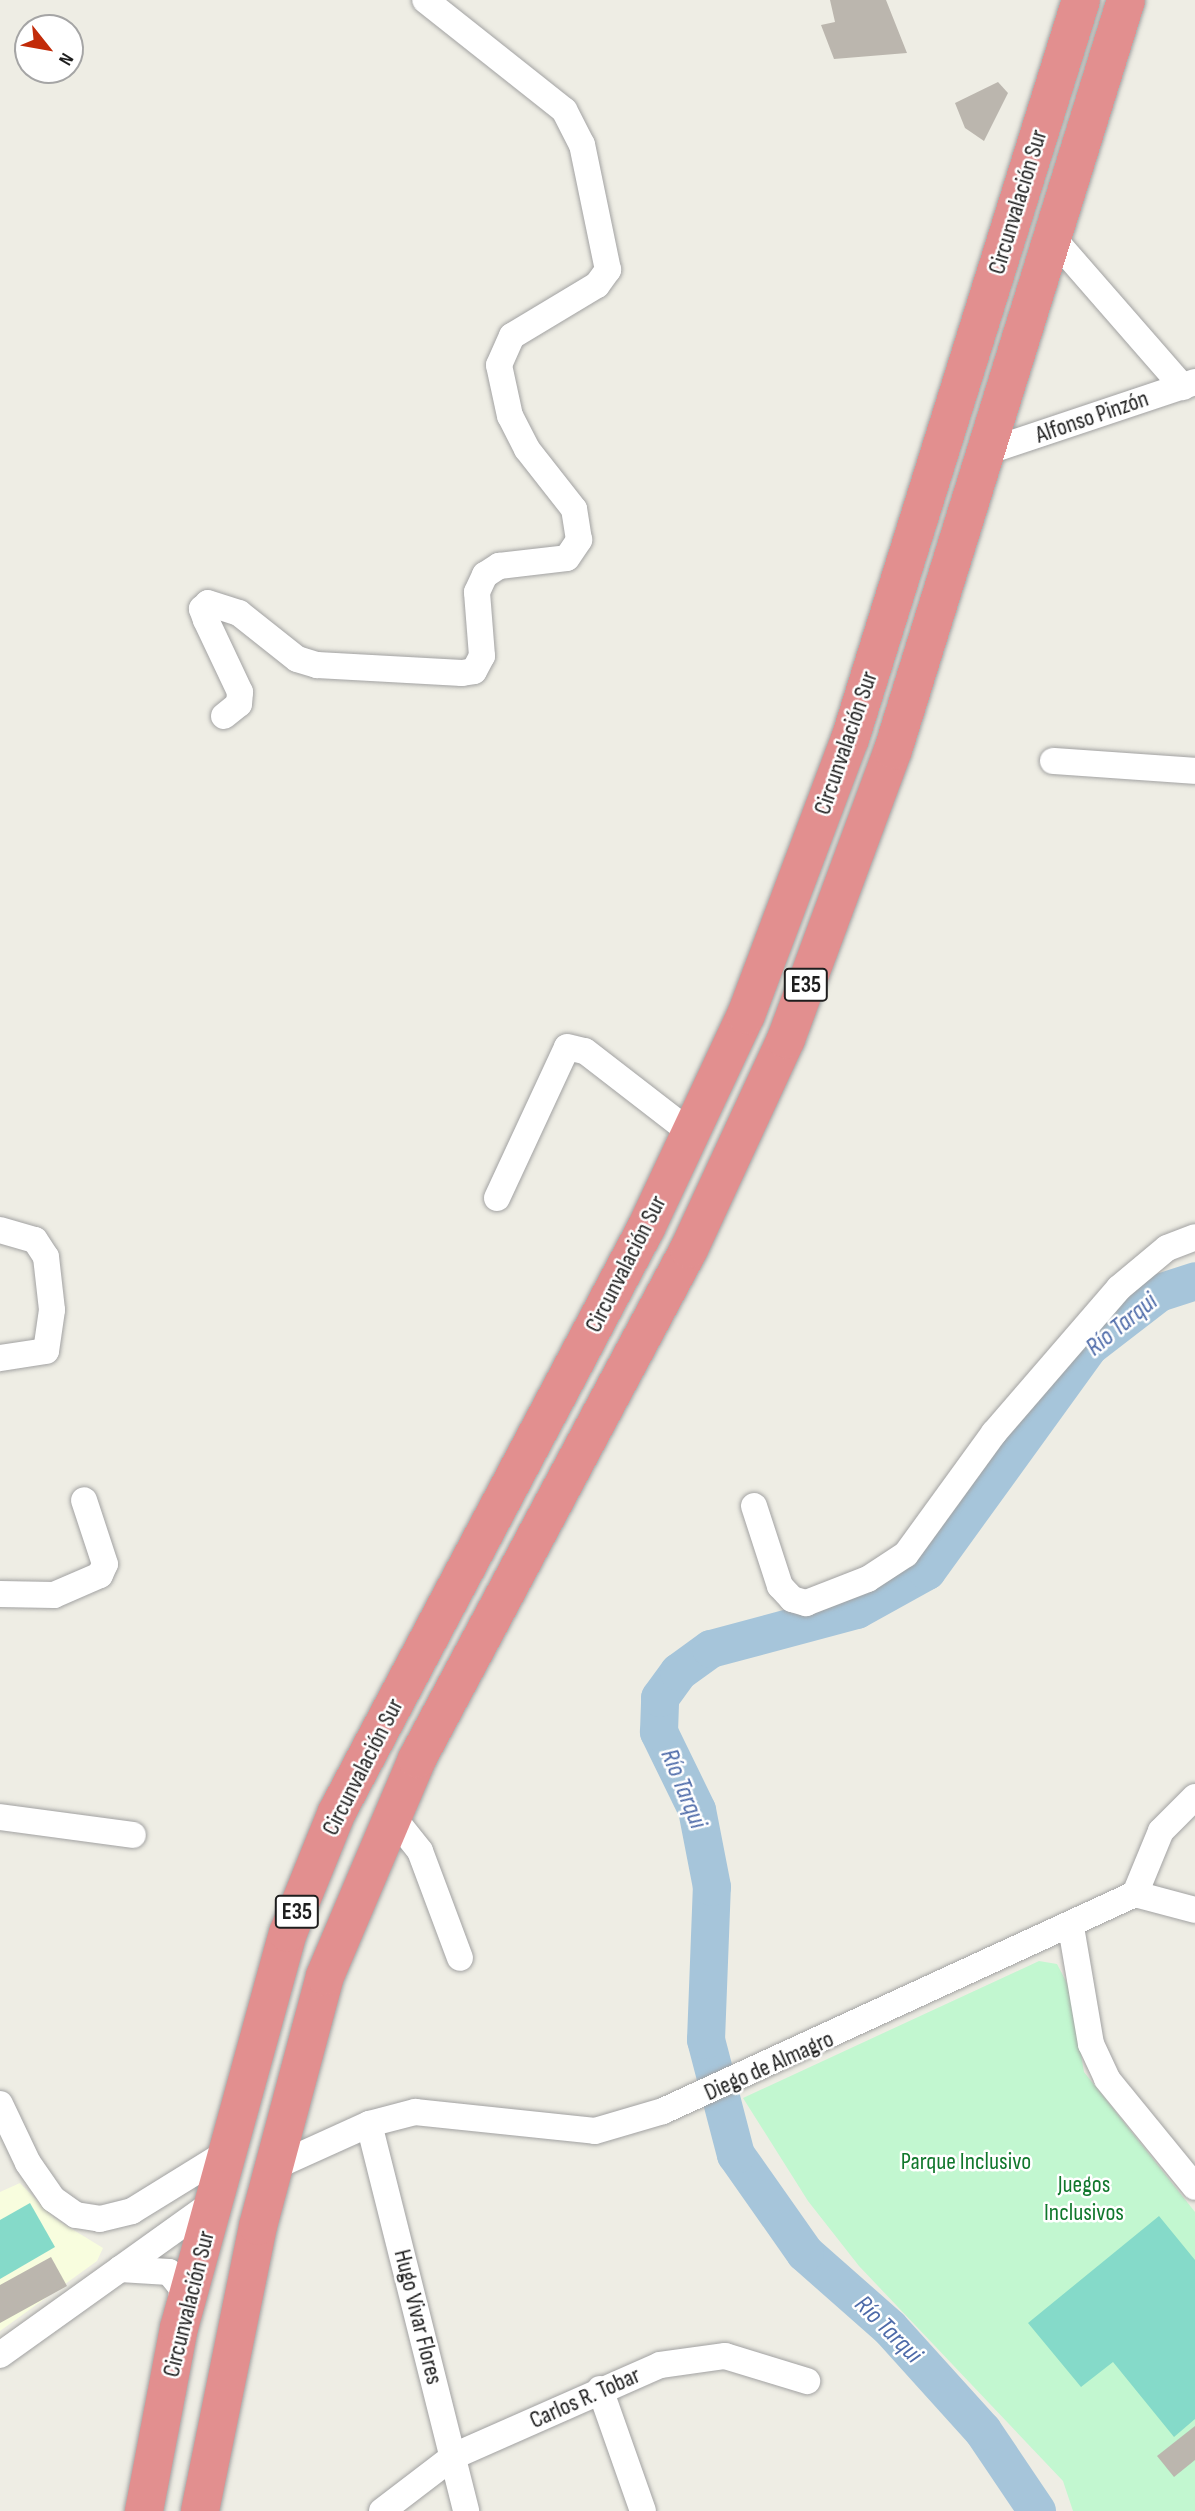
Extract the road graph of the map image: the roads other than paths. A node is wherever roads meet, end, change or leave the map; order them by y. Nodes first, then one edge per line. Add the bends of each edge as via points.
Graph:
1 (425, 0) edge
2 (1081, 0) edge
3 (1126, 0) edge
4 (1053, 237) junction
5 (1189, 384) edge
6 (989, 451) junction
7 (224, 716) dead end
8 (1053, 761) dead end
9 (1195, 771) edge
10 (691, 1133) junction
11 (498, 1198) dead end
12 (0, 1230) edge
13 (1195, 1237) edge
14 (0, 1358) edge
15 (83, 1500) dead end
16 (754, 1506) dead end
17 (0, 1594) edge
18 (1195, 1797) edge
19 (393, 1817) junction
20 (0, 1818) edge
21 (133, 1835) dead end
22 (1135, 1894) junction
23 (1195, 1910) edge
24 (1071, 1927) junction
25 (460, 1958) dead end
26 (0, 2104) edge
27 (369, 2124) junction
28 (229, 2151) junction
29 (272, 2168) junction
30 (1195, 2187) edge
31 (215, 2201) junction
32 (119, 2270) junction
33 (179, 2328) junction
34 (0, 2355) edge
35 (807, 2381) dead end
36 (600, 2389) junction
37 (454, 2456) junction
38 (144, 2511) edge
39 (200, 2511) edge
40 (382, 2511) edge
41 (466, 2511) edge
42 (643, 2511) edge

1 - 7 street via 564,110 582,145 608,270 597,285 512,336 499,365 510,416 527,449 574,509 579,540 567,558 499,566 485,575 477,592 482,656 474,671 317,664 298,659 239,613 208,603 202,609 240,692 239,704
2 - 10 highway, Circunvalación Sur / E35 via 850,739 746,1015
3 - 4 highway, Circunvalación Sur / E35
4 - 5 street
4 - 6 highway, Circunvalación Sur / E35
5 - 6 street, Alfonso Pinzón
6 - 19 highway, Circunvalación Sur / E35 via 893,750 786,1039 689,1250 506,1583
8 - 9 street
10 - 11 street via 585,1051 567,1048
10 - 28 highway, Circunvalación Sur / E35 via 337,1812 288,1933
12 - 14 street via 35,1240 46,1257 52,1310 46,1351
13 - 16 street via 1167,1248 1119,1288 965,1469 905,1555 868,1579 806,1603 792,1599 780,1586
15 - 17 street via 105,1564 100,1575 54,1595
18 - 22 street via 1161,1831
19 - 25 street via 420,1851
19 - 29 highway, Circunvalación Sur / E35 via 325,1976
20 - 21 street
22 - 23 street
22 - 24 street, Diego de Almagro
24 - 27 street, Diego de Almagro via 762,2071 663,2111 595,2131 415,2112
24 - 30 street via 1091,2044 1107,2079
26 - 28 street via 27,2164 53,2199 76,2215 100,2219 132,2211
27 - 29 street, Diego de Almagro
27 - 37 street, Hugo Vivar Flores
28 - 31 highway, Circunvalación Sur / E35
29 - 39 highway, Circunvalación Sur / E35
31 - 32 street
31 - 33 highway, Circunvalación Sur / E35
32 - 33 street via 158,2267 178,2279
32 - 34 street
33 - 38 highway, Circunvalación Sur / E35
35 - 36 street, Carlos R. Tobar via 725,2356 660,2365
36 - 37 street, Carlos R. Tobar
36 - 42 street
37 - 40 street, Carlos R. Tobar
37 - 41 street, Hugo Vivar Flores

